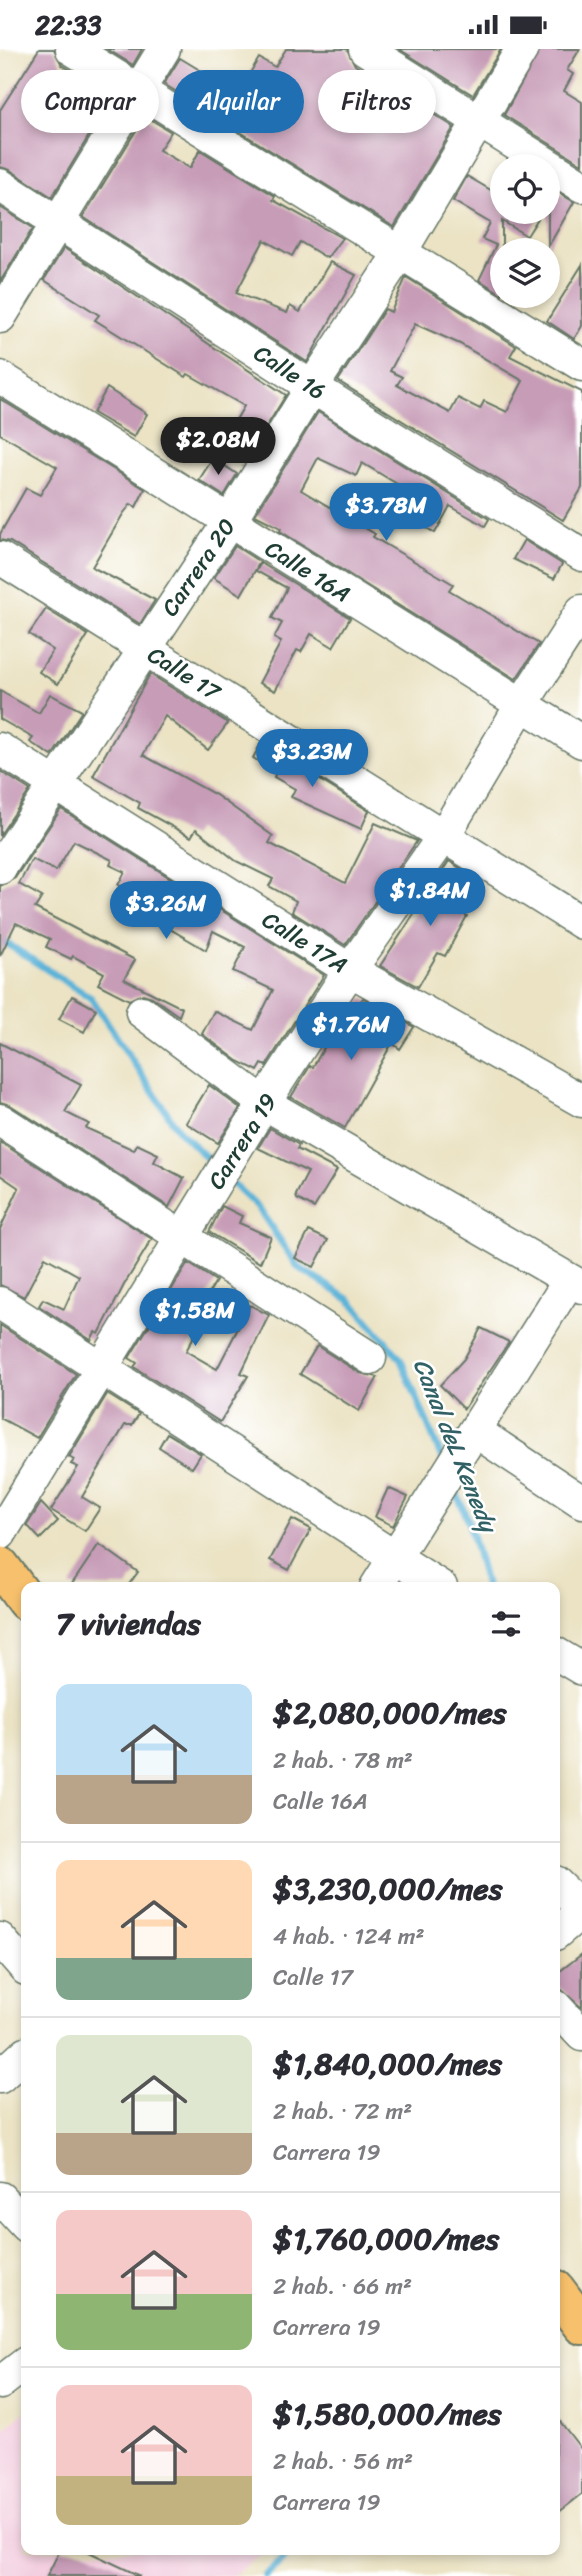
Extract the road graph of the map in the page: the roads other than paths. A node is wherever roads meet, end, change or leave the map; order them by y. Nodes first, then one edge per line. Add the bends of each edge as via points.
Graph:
1 (72, 49) edge
2 (164, 49) edge
3 (365, 49) edge
4 (522, 49) edge
5 (104, 70) edge
6 (151, 70) edge
7 (159, 105) edge
8 (478, 121) junction
9 (113, 133) edge
10 (0, 185) edge
11 (582, 186) edge
12 (60, 221) junction
13 (400, 253) junction
14 (0, 317) edge
15 (582, 365) edge
16 (0, 377) edge
17 (312, 387) junction
18 (229, 522) junction
19 (582, 555) edge
20 (0, 558) edge
21 (582, 611) edge
22 (144, 647) junction
23 (522, 704) junction
24 (582, 742) edge
25 (0, 749) edge
26 (54, 784) junction
27 (443, 837) junction
28 (0, 868) edge
29 (582, 923) edge
30 (350, 970) junction
31 (142, 1012) dead end
32 (582, 1101) edge
33 (264, 1103) junction
34 (0, 1120) edge
35 (184, 1235) junction
36 (576, 1284) edge
37 (0, 1303) edge
38 (370, 1358) dead end
39 (102, 1370) junction
40 (467, 1443) junction
41 (582, 1502) edge
42 (0, 1534) edge
43 (395, 1557) junction
44 (0, 1566) edge
45 (379, 1582) edge
46 (433, 1582) edge
47 (21, 1594) edge
48 (560, 1656) edge
49 (582, 1669) edge
50 (560, 1887) edge
51 (582, 1909) edge
52 (560, 1929) edge
53 (0, 1939) edge
54 (21, 1963) edge
55 (560, 2011) edge
56 (582, 2035) edge
57 (21, 2058) edge
58 (0, 2077) edge
59 (0, 2199) edge
60 (21, 2222) edge
61 (560, 2296) edge
62 (582, 2325) edge
63 (21, 2367) edge
64 (0, 2383) edge

1 - 5 street
2 - 6 street
3 - 8 street
4 - 8 street, Carrera 20
7 - 13 street
8 - 11 street
8 - 13 street, Carrera 20
9 - 12 street
10 - 12 street, Calle 16
12 - 14 street
12 - 17 street, Calle 16
13 - 15 street
13 - 17 street, Carrera 20
16 - 18 street, Calle 16A
17 - 18 street, Carrera 20
17 - 19 street, Calle 16
18 - 22 street, Carrera 20
18 - 23 street, Calle 16A
20 - 22 street, Calle 17
21 - 23 street, Carrera 19
22 - 26 street, Carrera 20
22 - 27 street, Calle 17
23 - 24 street, Calle 16A
23 - 27 street, Carrera 19
25 - 26 street, Calle 17A
26 - 28 street, Carrera 20
26 - 30 street, Calle 17A
27 - 29 street, Calle 17
27 - 30 street, Carrera 19
30 - 32 street, Calle 17A
30 - 33 street, Carrera 19
31 - 33 street
33 - 35 street, Carrera 19
33 - 36 street
34 - 35 street
35 - 38 street
35 - 39 street, Carrera 19
36 - 40 street
37 - 39 street
39 - 42 street, Carrera 19
39 - 43 street
40 - 41 street
40 - 43 street
43 - 45 street
43 - 46 street
44 - 47 main road
48 - 49 street
50 - 51 street
51 - 52 street
53 - 54 street
55 - 56 street
57 - 58 street
59 - 60 street
61 - 62 main road
63 - 64 street

